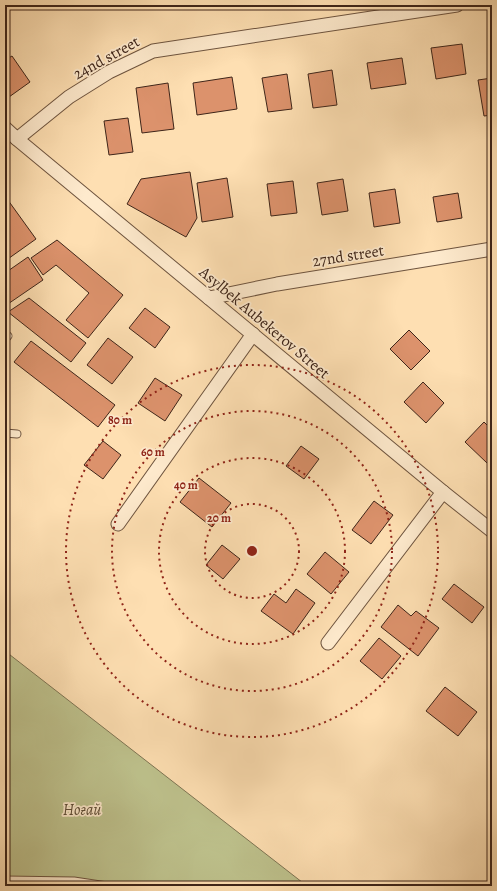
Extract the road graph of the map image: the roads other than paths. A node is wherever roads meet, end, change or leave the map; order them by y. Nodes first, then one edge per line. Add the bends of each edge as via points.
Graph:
1 (457, 5) edge
2 (5, 128) edge
3 (17, 139) junction
4 (491, 250) edge
5 (209, 298) junction
6 (253, 334) junction
7 (5, 434) edge
8 (17, 434) dead end
9 (443, 492) junction
10 (118, 524) dead end
11 (492, 530) edge
12 (328, 643) dead end
13 (5, 880) edge
14 (107, 886) edge

1 - 3 street, 24nd street via 153,51 109,72 69,97
2 - 3 street
3 - 5 street, Asylbek Aubekerov Street
4 - 5 street, 27nd street via 277,284
5 - 6 street, Asylbek Aubekerov Street
6 - 9 street, Asylbek Aubekerov Street
6 - 10 street
7 - 8 lane
9 - 11 street, Asylbek Aubekerov Street
9 - 12 street
13 - 14 lane via 74,881

